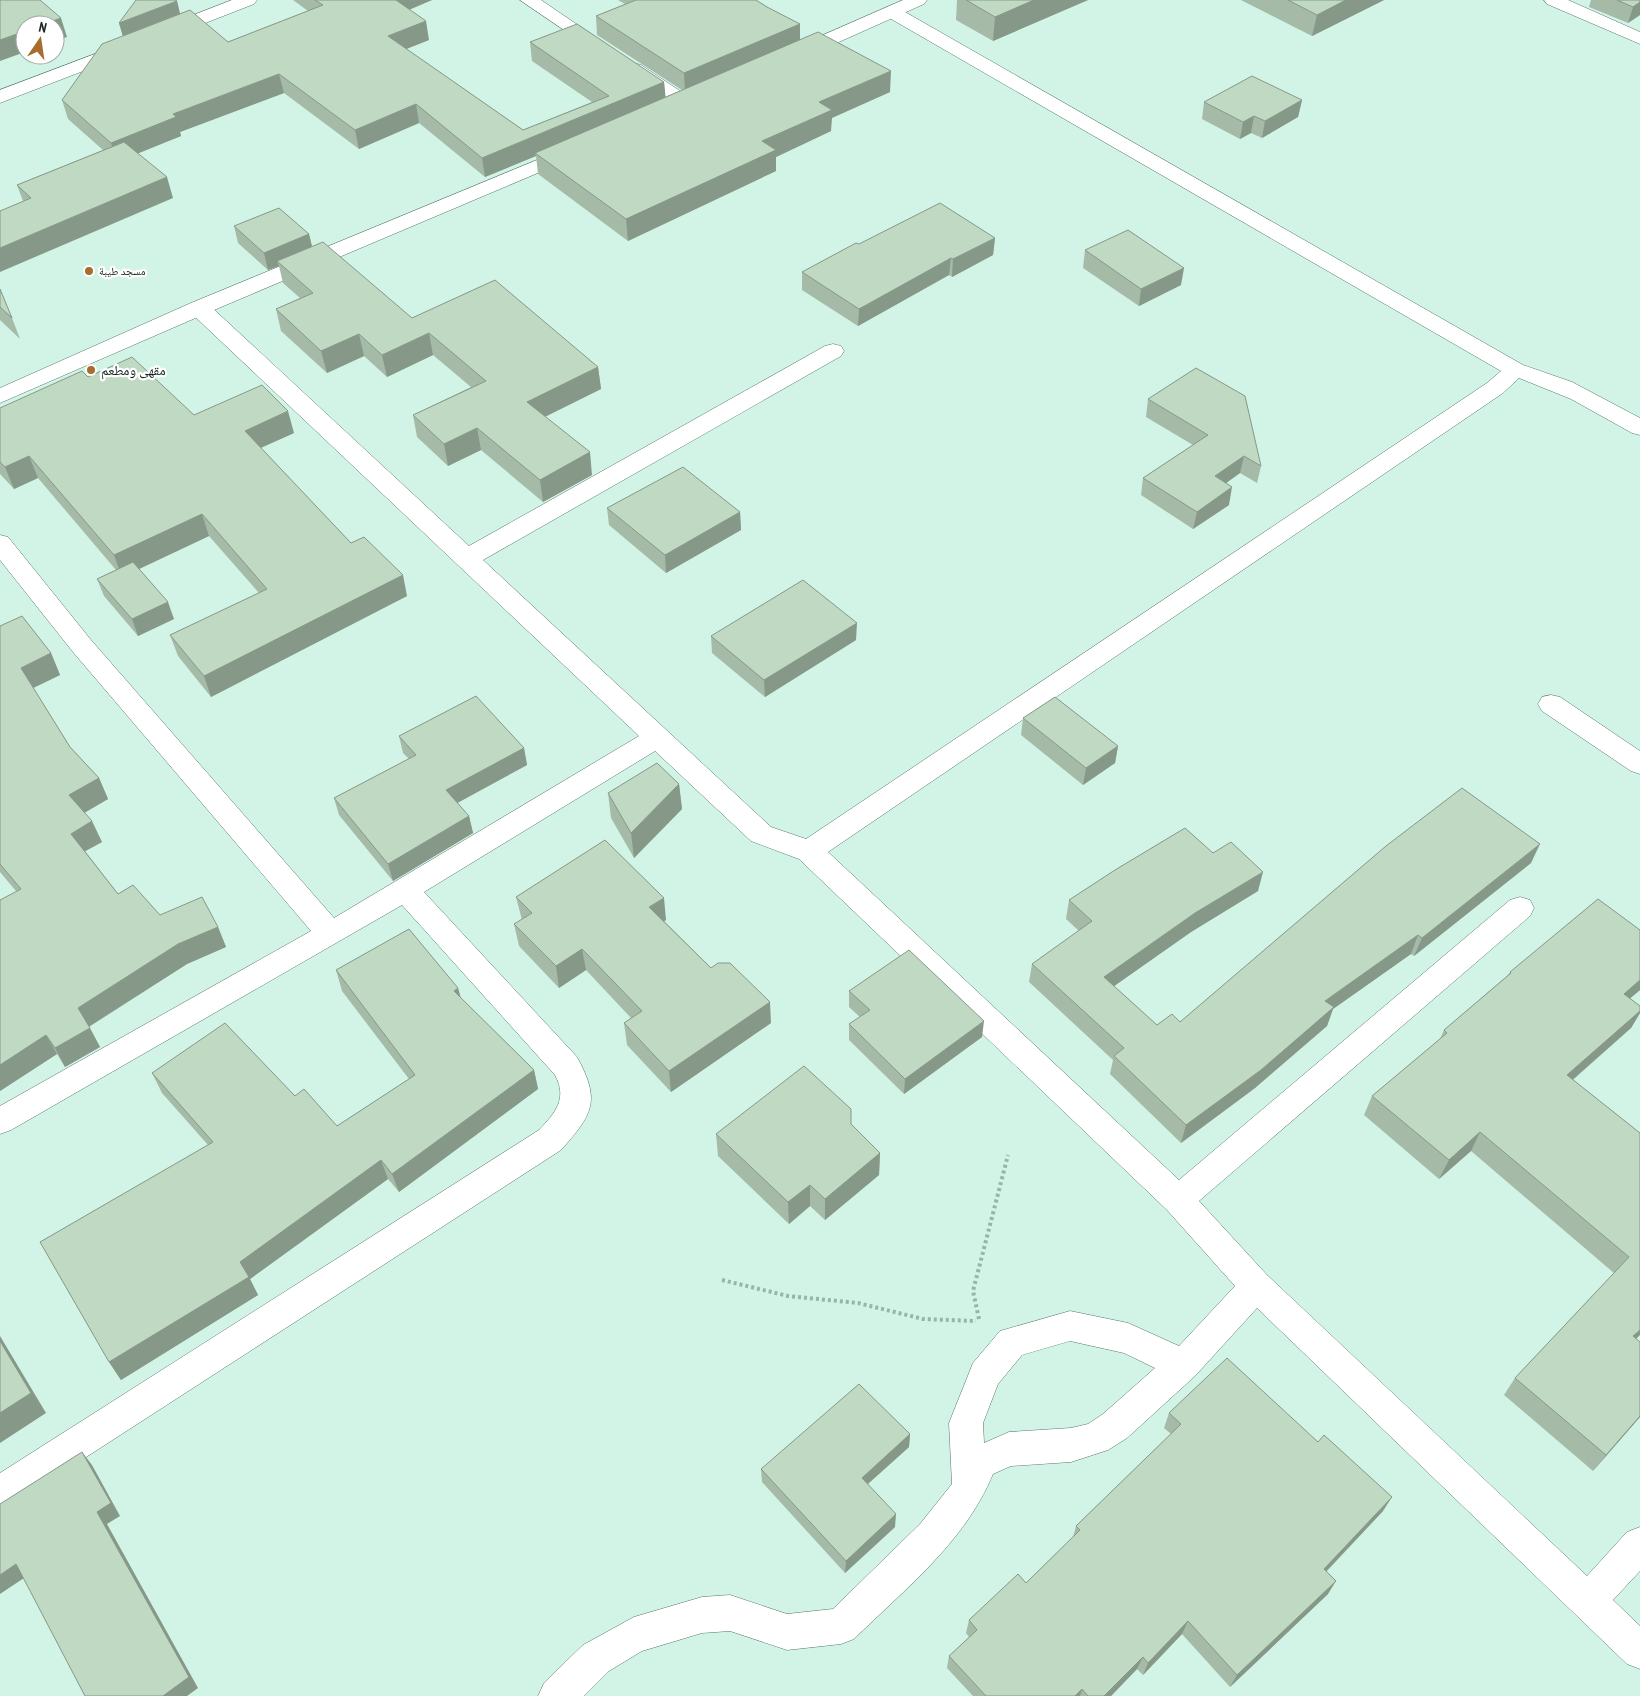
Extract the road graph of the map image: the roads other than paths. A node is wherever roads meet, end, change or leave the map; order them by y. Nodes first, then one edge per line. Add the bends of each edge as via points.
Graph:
1 (248, 0) edge
2 (529, 0) edge
3 (918, 0) edge
4 (1553, 0) edge
5 (892, 12) junction
6 (1640, 39) edge
7 (778, 62) edge
8 (0, 97) edge
9 (685, 103) edge
10 (585, 146) edge
11 (199, 308) junction
12 (833, 351) dead end
13 (1516, 370) junction
14 (0, 395) edge
15 (1640, 428) edge
16 (0, 543) edge
17 (467, 558) junction
18 (1551, 704) dead end
19 (656, 738) junction
20 (1640, 764) edge
21 (809, 851) junction
22 (405, 889) junction
23 (1520, 908) dead end
24 (330, 933) junction
25 (0, 1121) edge
26 (1178, 1200) junction
27 (1256, 1286) junction
28 (1183, 1365) junction
29 (970, 1489) junction
30 (0, 1493) edge
31 (1640, 1545) edge
32 (1589, 1600) junction
33 (1640, 1651) edge
34 (557, 1696) edge

1 - 8 street
2 - 9 street
3 - 5 street
4 - 6 street
5 - 7 street
5 - 13 street
10 - 11 street
11 - 14 street
11 - 17 street
12 - 17 street
13 - 15 street via 1541,375
13 - 21 street via 1495,388
16 - 24 street via 82,646
17 - 19 street
18 - 20 street
19 - 21 street via 761,834
19 - 22 street
21 - 26 street
22 - 24 street
22 - 30 street via 566,1066 576,1082 578,1096 572,1115 550,1140
23 - 26 street
24 - 25 street
26 - 27 street
27 - 28 street
27 - 32 street
28 - 29 street via 1115,1426 1096,1438 1072,1445 1010,1449 980,1462
28 - 29 street via 1128,1338 1070,1326 1012,1342 985,1374 966,1423
29 - 34 street via 933,1537 841,1626 788,1632 730,1613 702,1615 634,1634 596,1658
31 - 32 street
32 - 33 street

